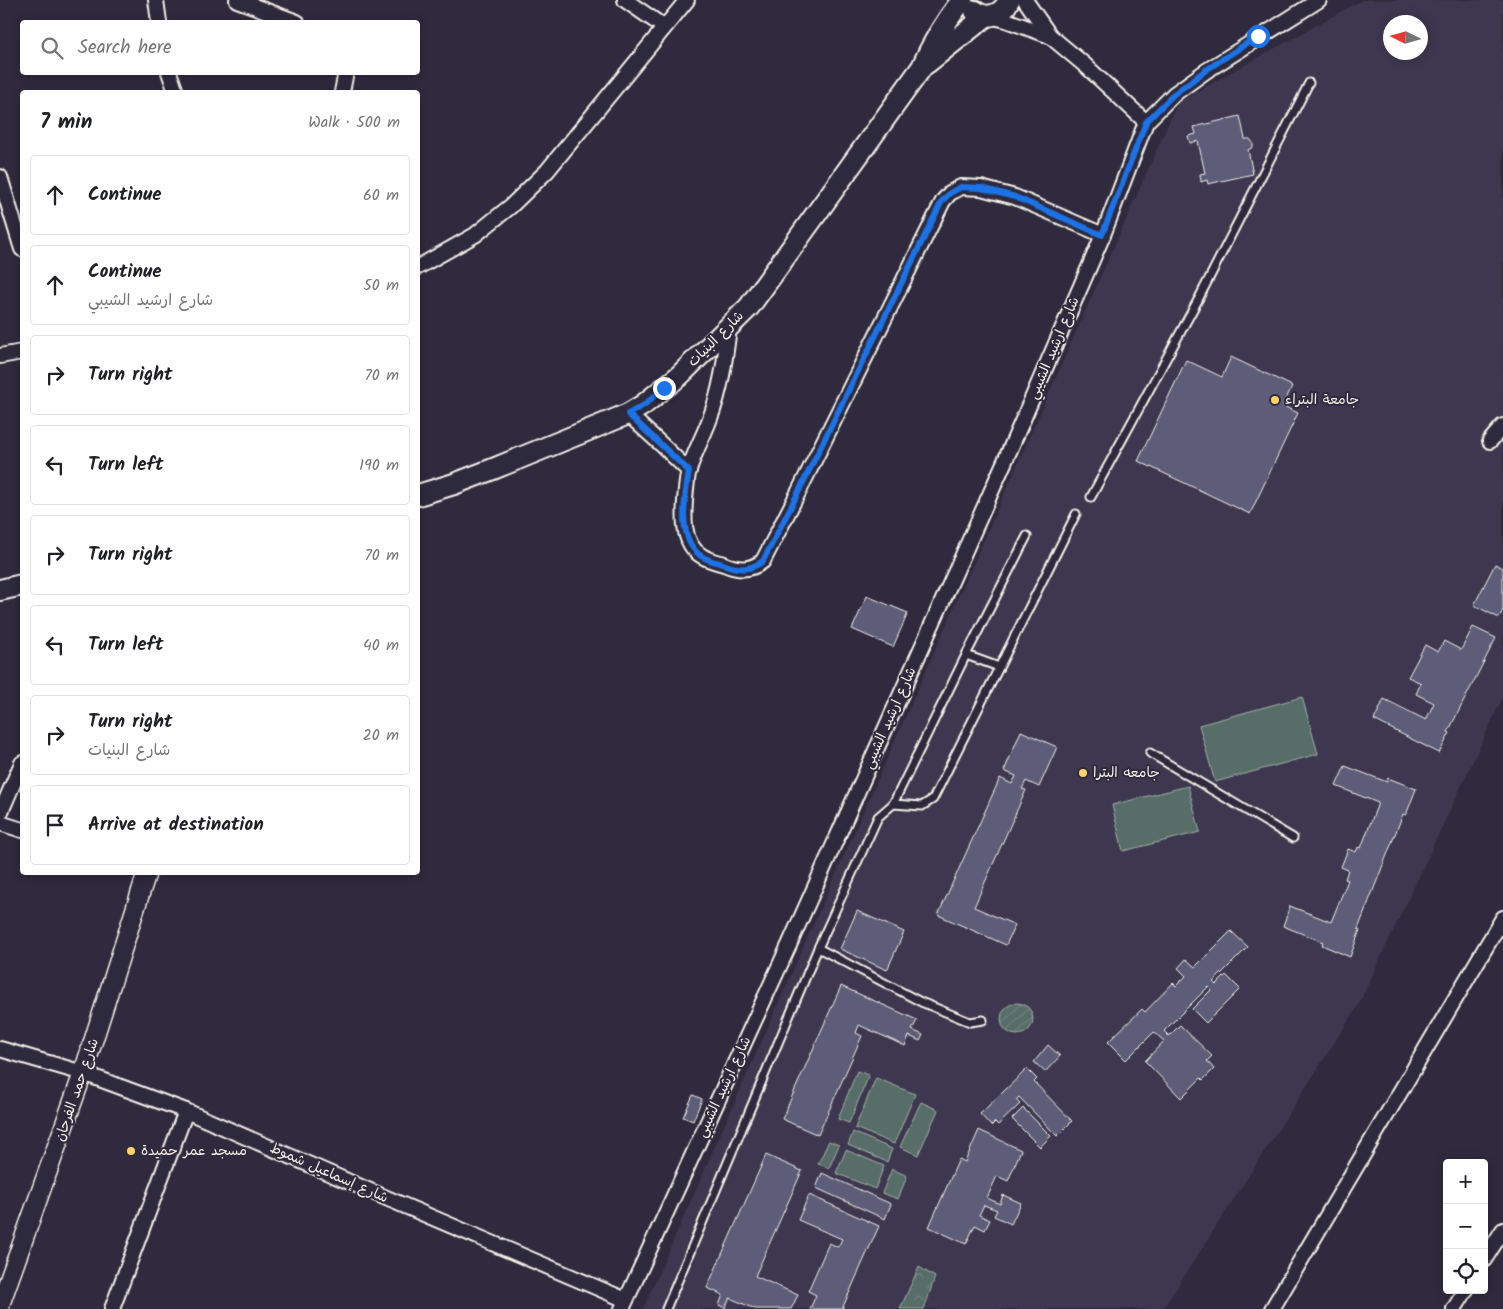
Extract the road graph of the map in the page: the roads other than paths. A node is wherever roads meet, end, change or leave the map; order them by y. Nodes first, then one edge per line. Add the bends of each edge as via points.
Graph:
1 (156, 0) edge
2 (236, 0) edge
3 (625, 0) edge
4 (687, 0) edge
5 (962, 0) edge
6 (967, 0) edge
7 (1009, 0) edge
8 (1025, 0) edge
9 (1319, 0) edge
10 (988, 16) junction
11 (159, 20) edge
12 (291, 20) edge
13 (664, 27) junction
14 (1050, 36) junction
15 (922, 67) junction
16 (171, 75) edge
17 (345, 75) edge
18 (1309, 83) dead end
19 (175, 90) edge
20 (342, 90) edge
21 (1146, 122) junction
22 (0, 177) edge
23 (1102, 235) junction
24 (20, 242) edge
25 (420, 266) edge
26 (729, 328) junction
27 (20, 352) edge
28 (0, 356) edge
29 (628, 414) junction
30 (1503, 426) edge
31 (1490, 442) dead end
32 (689, 471) junction
33 (420, 493) edge
34 (1091, 497) dead end
35 (1076, 514) dead end
36 (1028, 536) dead end
37 (20, 585) edge
38 (0, 590) edge
39 (966, 655) junction
40 (999, 667) junction
41 (1150, 753) dead end
42 (20, 768) edge
43 (893, 804) junction
44 (0, 814) edge
45 (0, 823) edge
46 (20, 829) edge
47 (1293, 838) dead end
48 (146, 875) edge
49 (1503, 918) edge
50 (818, 948) junction
51 (983, 1020) dead end
52 (0, 1048) edge
53 (84, 1072) junction
54 (186, 1110) junction
55 (1503, 1230) edge
56 (1488, 1254) edge
57 (1463, 1294) edge
58 (624, 1304) edge
59 (0, 1305) edge
60 (112, 1309) edge
61 (666, 1309) edge
62 (1272, 1309) edge
63 (1454, 1309) edge

1 - 11 street
2 - 12 street
3 - 13 street
4 - 13 street
5 - 15 main road, شارع البنيات
6 - 10 main road via 978,14
7 - 10 main road, شارع البنيات via 999,13
8 - 14 street
9 - 21 street via 1206,70 1174,94
10 - 14 street
10 - 15 main road, شارع البنيات
13 - 25 street via 547,171 475,235
14 - 21 street
15 - 26 main road, شارع البنيات via 749,307
16 - 19 street
17 - 20 street
18 - 34 lane via 1198,300
21 - 23 street, شارع ارشيد الشيبي
22 - 24 street
23 - 32 street via 1015,197 990,190 961,187 950,193 942,201 763,561 756,566 735,569 696,551 688,538 685,522
23 - 58 street, شارع ارشيد الشيبي via 806,906
26 - 29 main road, شارع البنيات via 679,376
26 - 32 street via 719,391
27 - 28 street
29 - 32 street
29 - 33 main road, شارع البنيات via 494,469
30 - 31 street
35 - 40 lane
36 - 39 lane
37 - 38 main road
39 - 40 lane
39 - 43 lane
40 - 43 lane via 933,799 922,806
41 - 47 lane
42 - 44 street
43 - 50 lane via 878,817
45 - 46 street
48 - 53 street, شارع حمد الفرحان
49 - 62 street
50 - 51 lane via 921,1002 970,1022
50 - 61 lane
52 - 53 street, شارع إسماعيل شموط
53 - 54 street, شارع إسماعيل شموط
53 - 59 street, شارع حمد الفرحان
54 - 58 street, شارع إسماعيل شموط
54 - 60 street
55 - 56 street
57 - 63 street

